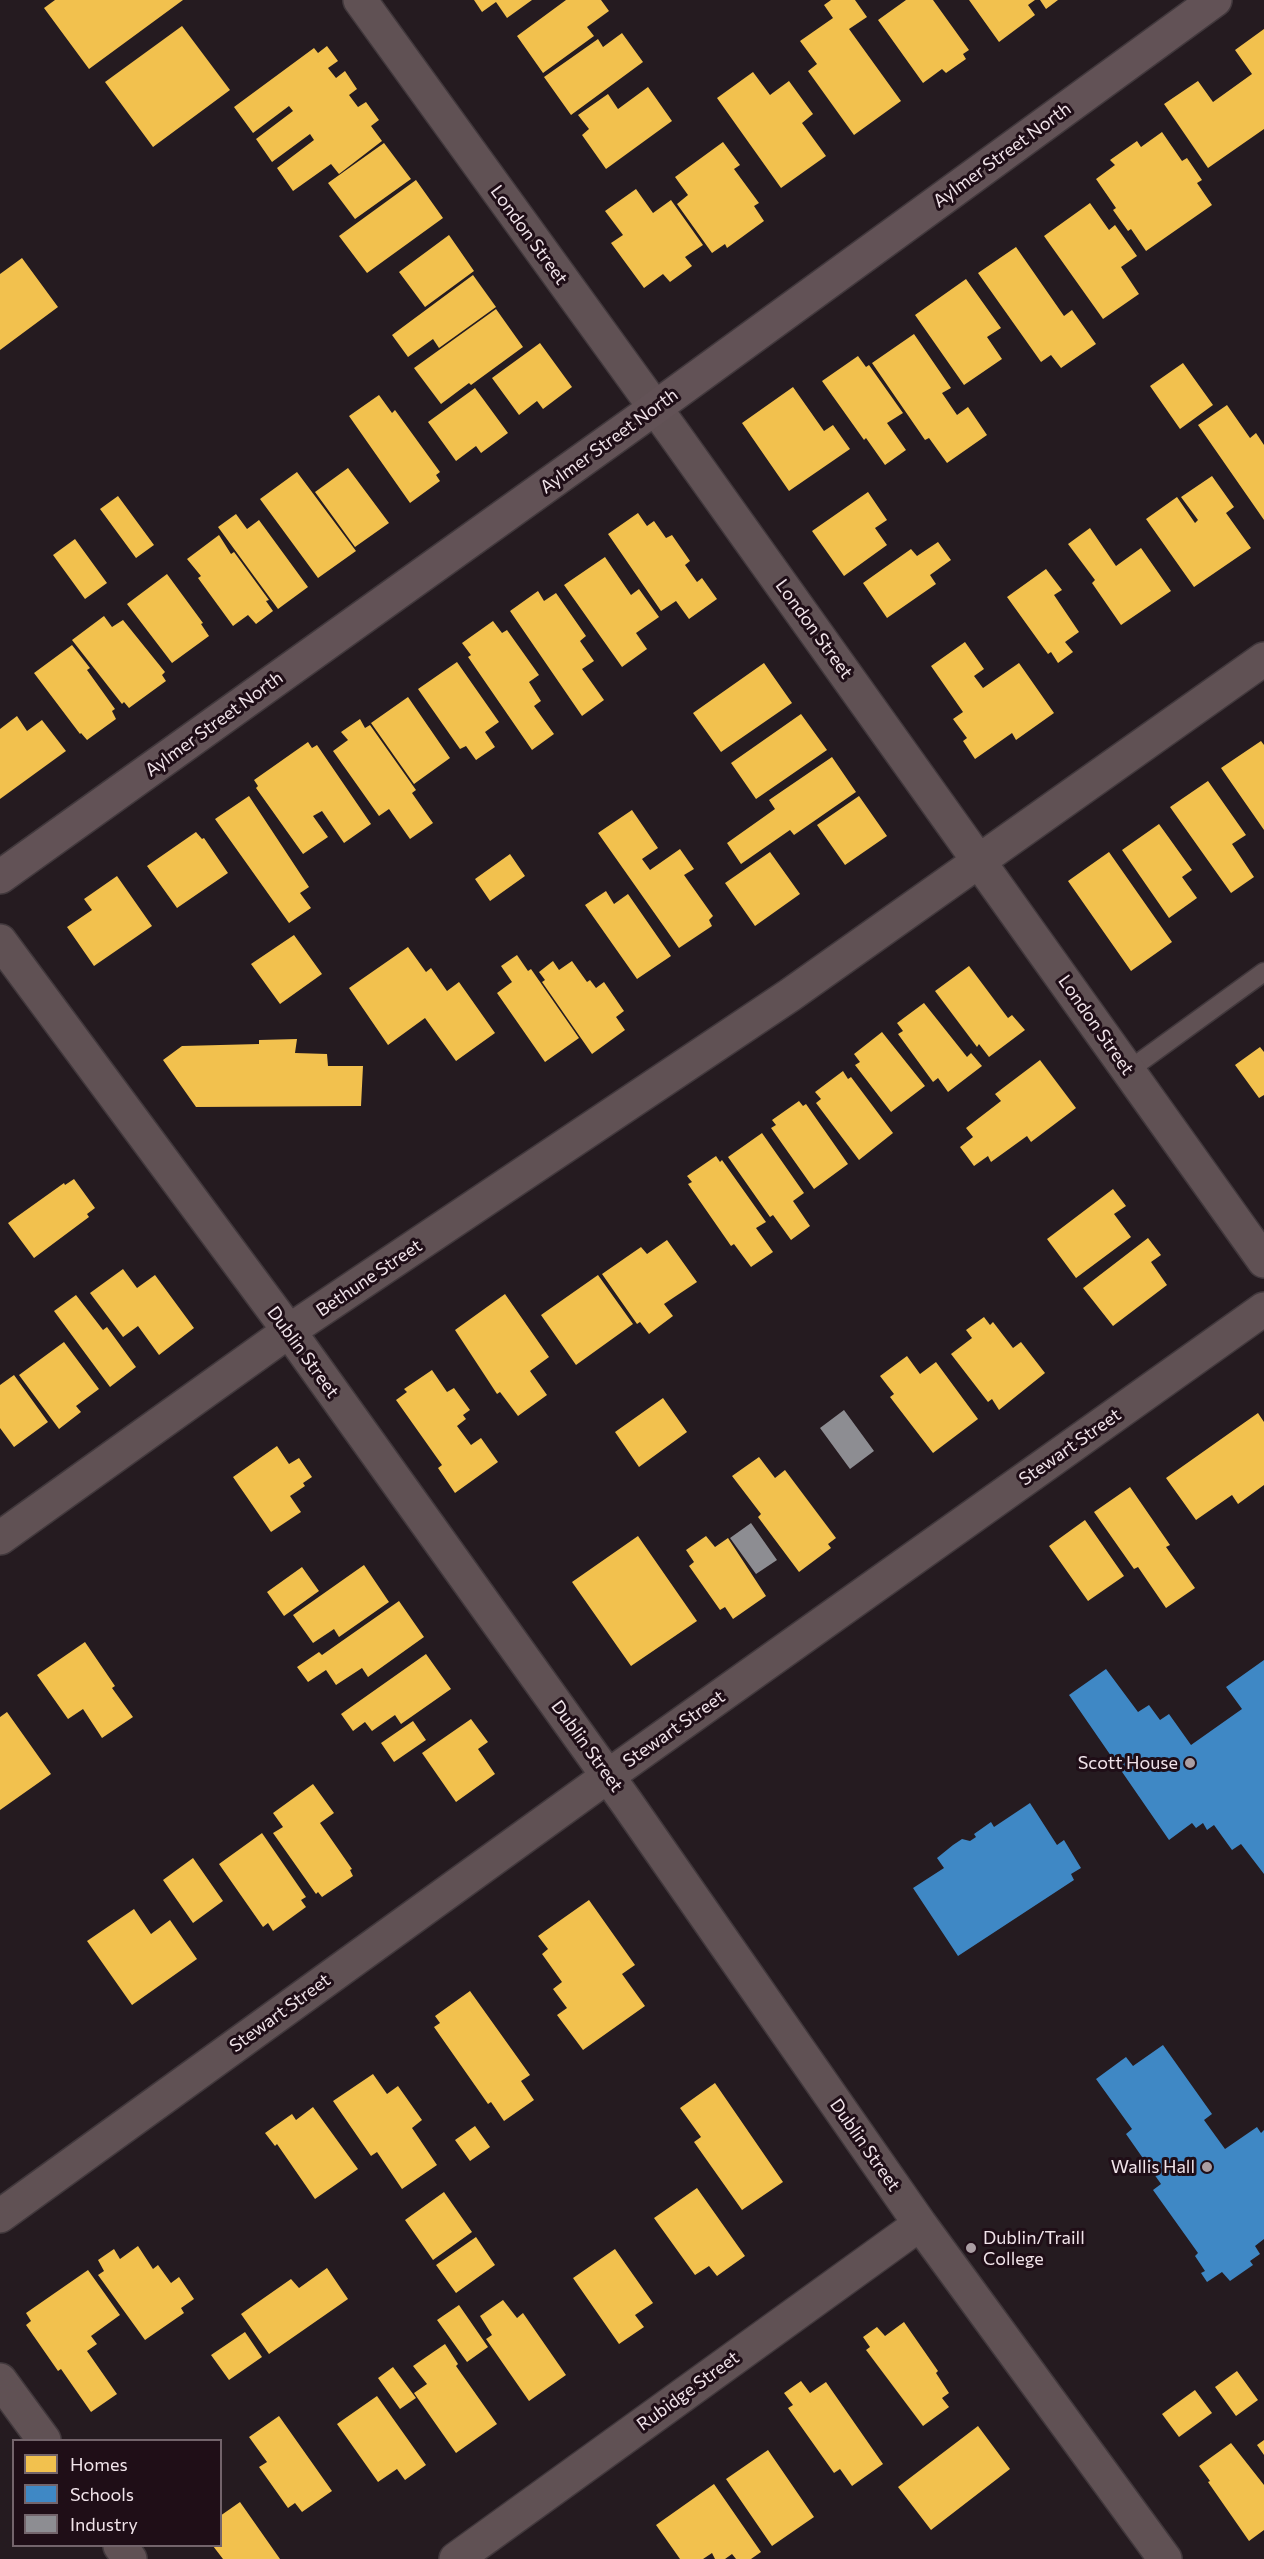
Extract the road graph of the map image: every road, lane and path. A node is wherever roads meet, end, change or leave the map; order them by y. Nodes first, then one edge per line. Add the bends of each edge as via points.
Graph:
1 (360, 0) edge
2 (1215, 0) edge
3 (655, 408) junction
4 (1264, 659) edge
5 (980, 861) junction
6 (0, 877) edge
7 (0, 940) edge
8 (1264, 972) edge
9 (1129, 1070) junction
10 (1264, 1261) edge
11 (1264, 1309) edge
12 (289, 1330) junction
13 (0, 1538) edge
14 (608, 1776) junction
15 (0, 2216) edge
16 (920, 2224) junction
17 (0, 2380) edge
18 (43, 2439) edge
19 (121, 2547) edge
20 (130, 2559) edge
21 (456, 2559) edge
22 (1165, 2559) edge

1 - 3 street, London Street
2 - 3 street, Aylmer Street North
3 - 5 street, London Street
3 - 6 street, Aylmer Street North
4 - 5 street, Bethune Street
5 - 9 street, London Street
5 - 12 street, Bethune Street via 790,995
7 - 12 street, Dublin Street
8 - 9 lane
9 - 10 street, London Street
11 - 14 street, Stewart Street
12 - 13 street, Bethune Street
12 - 14 street, Dublin Street
14 - 15 street, Stewart Street
14 - 16 street, Dublin Street
16 - 21 street, Rubidge Street
16 - 22 street, Dublin Street
17 - 18 street
19 - 20 street

